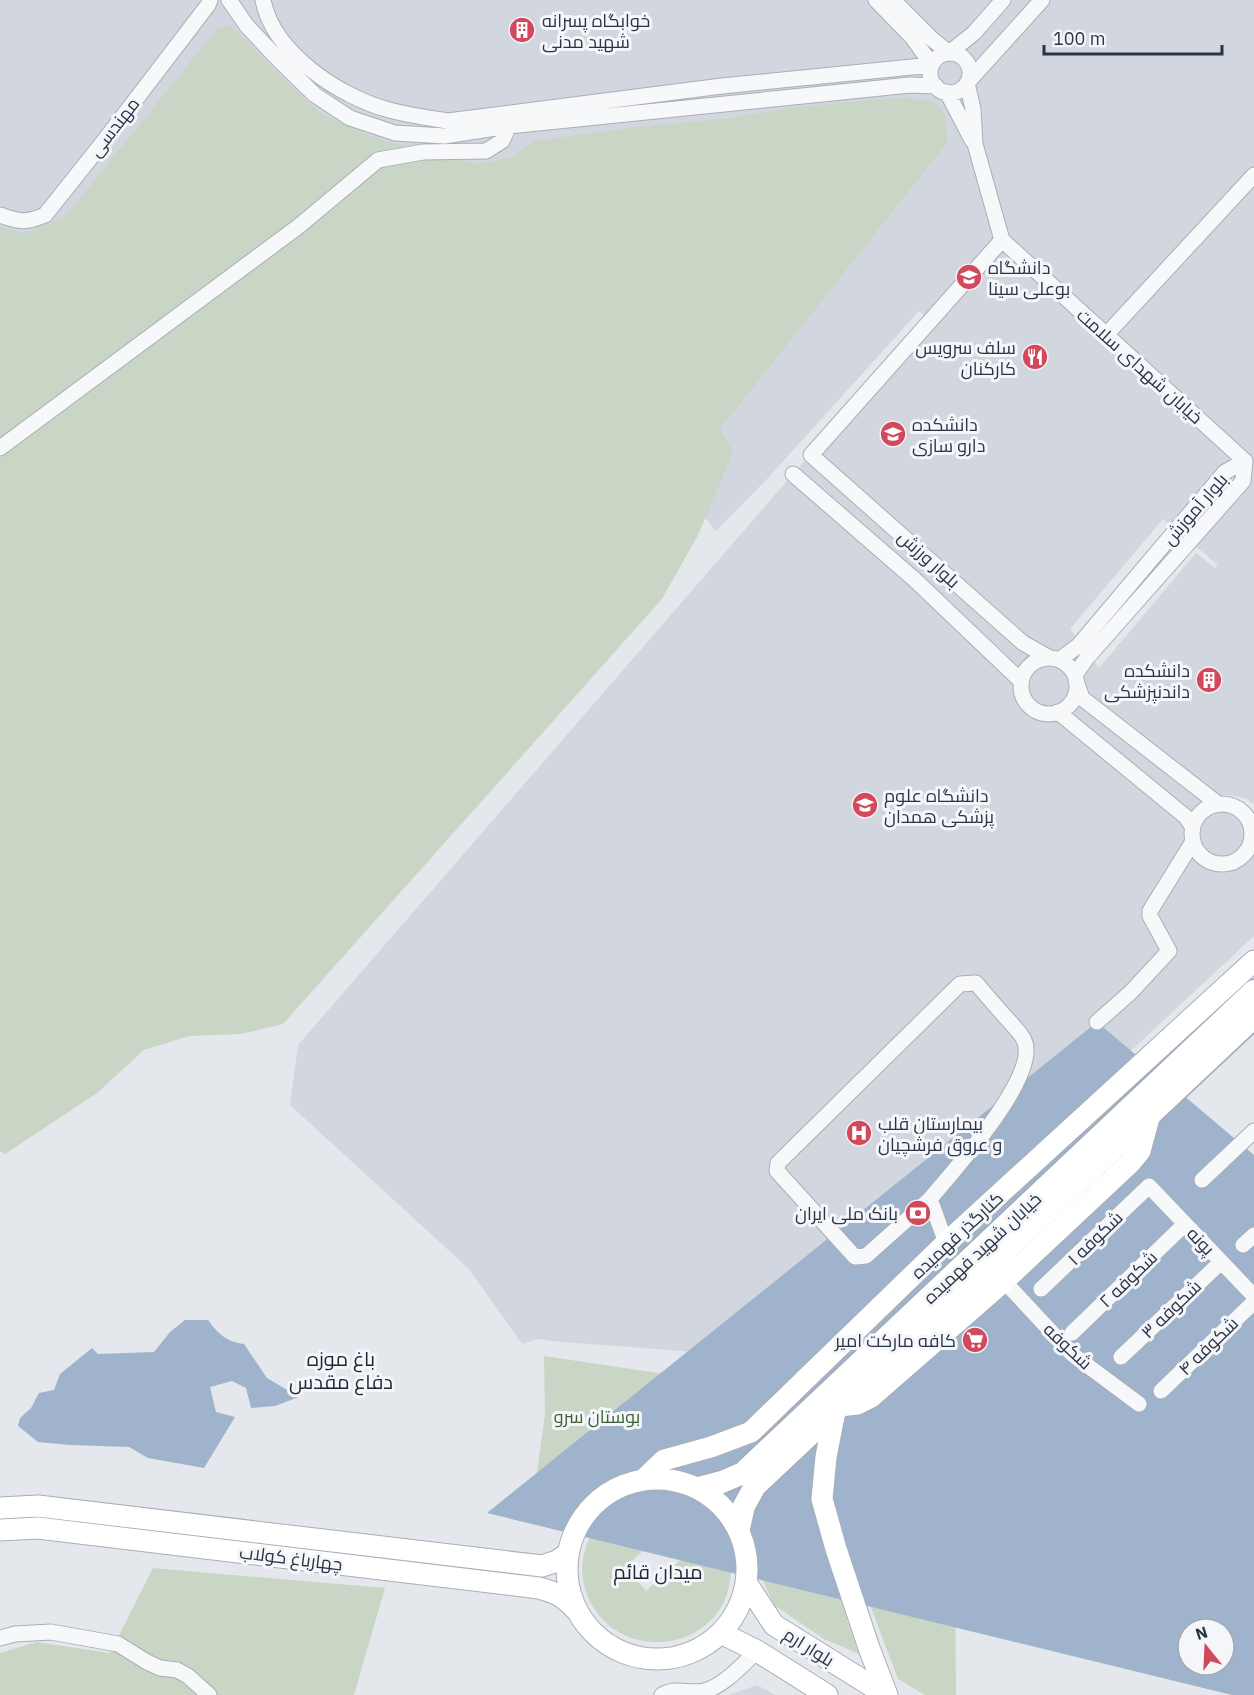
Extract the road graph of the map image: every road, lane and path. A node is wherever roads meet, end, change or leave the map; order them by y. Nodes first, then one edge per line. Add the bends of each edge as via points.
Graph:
1 (210, 0) edge
2 (230, 0) edge
3 (263, 0) edge
4 (876, 0) edge
5 (892, 0) edge
6 (1003, 0) edge
7 (1042, 0) edge
8 (949, 53) junction
9 (932, 65) junction
10 (967, 83) junction
11 (941, 89) junction
12 (508, 120) junction
13 (975, 144) junction
14 (1254, 175) edge
15 (0, 215) edge
16 (1002, 240) junction
17 (1106, 335) junction
18 (0, 448) edge
19 (1245, 461) junction
20 (793, 474) dead end
21 (1170, 539) junction
22 (1182, 550) junction
23 (1055, 659) junction
24 (1075, 678) junction
25 (1021, 681) junction
26 (1058, 712) junction
27 (1218, 804) junction
28 (1192, 826) junction
29 (1253, 826) edge
30 (1192, 843) junction
31 (1250, 854) edge
32 (1254, 961) edge
33 (1254, 991) edge
34 (1097, 1022) dead end
35 (1252, 1025) edge
36 (1150, 1114) junction
37 (1254, 1131) edge
38 (1202, 1180) dead end
39 (1149, 1186) joint
40 (930, 1199) junction
41 (1185, 1224) junction
42 (946, 1244) junction
43 (1221, 1262) junction
44 (1004, 1281) junction
45 (1041, 1289) dead end
46 (1254, 1296) edge
47 (1254, 1302) edge
48 (1072, 1333) dead end
49 (1121, 1357) dead end
50 (1161, 1390) dead end
51 (1139, 1404) dead end
52 (837, 1408) junction
53 (644, 1479) junction
54 (699, 1488) junction
55 (0, 1508) edge
56 (739, 1528) junction
57 (0, 1530) edge
58 (567, 1554) junction
59 (747, 1584) junction
60 (575, 1609) junction
61 (774, 1625) junction
62 (721, 1633) junction
63 (0, 1638) edge
64 (758, 1651) junction
65 (208, 1695) edge
66 (662, 1695) edge
67 (828, 1695) edge
68 (887, 1695) edge

1 - 15 street, مهندسی via 45,215 32,221 14,221
2 - 12 street via 247,26 279,60 315,95 350,118 395,133 434,136
3 - 12 street via 265,12 288,49 328,82 357,99 424,118
4 - 9 street via 912,37
5 - 8 street
6 - 8 street via 974,33
7 - 10 street
8 - 9 street
8 - 10 street via 961,56 969,65
9 - 11 street via 931,76
9 - 12 street via 733,85
10 - 11 street via 959,91
10 - 13 street
11 - 12 street via 909,85
11 - 13 street
12 - 18 street via 502,141 486,151 423,152 378,160 299,226
13 - 16 street
14 - 17 street
16 - 17 street, خیابان شهدای سلامت
16 - 23 street, بلوار ورزش via 811,455 1023,643
17 - 19 street, خیابان شهدای سلامت
19 - 21 street, بلوار آموزش via 1225,472
19 - 22 street, بلوار آموزش via 1243,481
20 - 25 street, بلوار ورزش via 914,579
21 - 22 street
21 - 23 street, بلوار آموزش via 1078,646
22 - 24 street, بلوار آموزش via 1086,659
23 - 24 street via 1066,664
23 - 25 street via 1035,662
24 - 26 street via 1075,696
24 - 27 street via 1082,698
25 - 26 street via 1021,691 1031,707 1048,714
26 - 28 street
27 - 28 street via 1202,811
27 - 29 street via 1235,807
28 - 30 street
29 - 31 street
30 - 31 street via 1203,858 1220,865
30 - 34 street via 1150,911 1169,951
32 - 42 main road, کنارگذر فهمیده
33 - 54 main road, خیابان شهید فهمیده via 743,1473
35 - 36 main road, خیابان شهید فهمیده
36 - 44 main road via 1140,1151 1130,1163
36 - 52 main road, خیابان شهید فهمیده
37 - 38 street
39 - 41 street, پونه
39 - 45 street, شکوفه ۱
40 - 40 street via 866,1256 855,1257 777,1171 778,1163 960,984 976,983 1024,1039 1028,1051 1013,1089 984,1134
40 - 42 street
41 - 43 street, پونه
41 - 48 street, شکوفه ۲
42 - 53 main road, کنارگذر فهمیده via 751,1432 664,1460
43 - 46 street, پونه
43 - 49 street, شکوفه ۳
44 - 51 street, شکوفه via 1072,1354
44 - 52 main road via 871,1397
47 - 50 street, شکوفه ۴
52 - 56 main road, خیابان شهید فهمیده via 755,1486 744,1506
52 - 68 main road via 822,1499
53 - 54 main road via 672,1479
53 - 58 main road via 617,1487 593,1504 576,1527
54 - 56 main road via 722,1505
55 - 58 main road, چهارباغ کولاب via 38,1506 542,1566
56 - 59 main road via 747,1555
57 - 60 main road, چهارباغ کولاب via 38,1528 539,1588 553,1591
58 - 60 main road via 567,1582
59 - 61 main road, بلوار ارم
59 - 62 main road via 738,1611
60 - 62 main road via 592,1632 615,1649 642,1658 670,1659 698,1650
61 - 64 main road
61 - 68 main road, بلوار ارم
62 - 64 main road, بلوار ارم
63 - 65 street via 51,1632 118,1644 160,1668 188,1676
64 - 66 street via 714,1687 668,1691
64 - 67 main road, بلوار ارم

